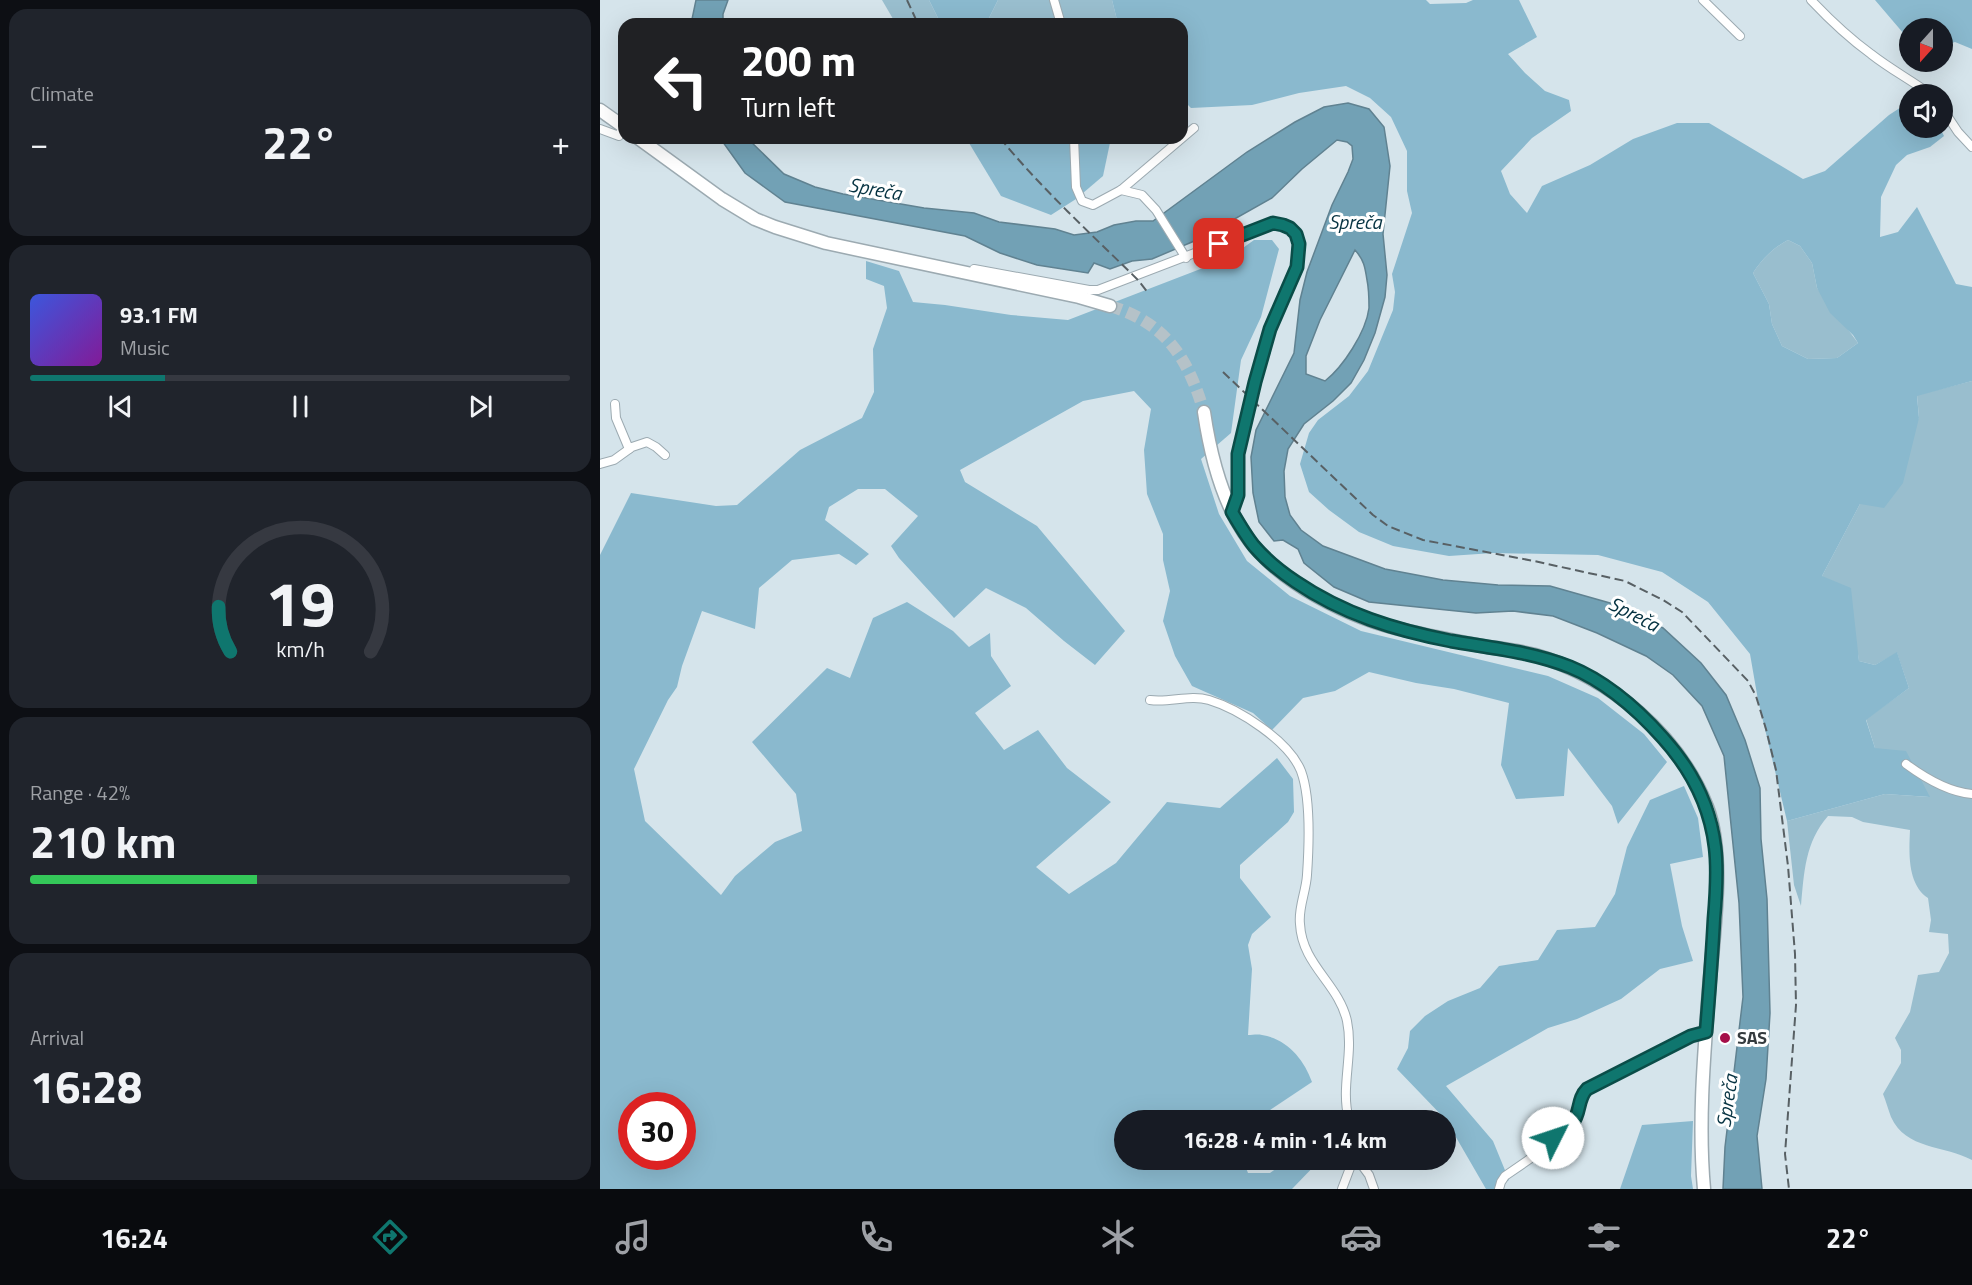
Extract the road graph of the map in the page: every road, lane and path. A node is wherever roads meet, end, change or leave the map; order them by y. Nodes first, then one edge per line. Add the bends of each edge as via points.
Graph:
1 (1054, 0) edge
2 (1702, 0) edge
3 (1811, 0) edge
4 (1059, 18) edge
5 (1740, 36) dead end
6 (1917, 84) edge
7 (600, 110) edge
8 (618, 123) edge
9 (1953, 124) edge
10 (1194, 128) dead end
11 (600, 129) edge
12 (1188, 133) edge
13 (618, 136) edge
14 (646, 144) edge
15 (1074, 144) edge
16 (1175, 144) edge
17 (1972, 147) edge
18 (1121, 190) junction
19 (1185, 254) junction
20 (965, 273) junction
21 (1110, 306) tunnel mouth
22 (615, 404) dead end
23 (1204, 411) tunnel mouth
24 (628, 449) junction
25 (665, 455) dead end
26 (600, 464) edge
27 (1232, 512) junction
28 (1150, 700) dead end
29 (1906, 764) dead end
30 (1972, 794) edge
31 (1706, 1032) junction
32 (1348, 1110) edge
33 (1351, 1170) edge
34 (1364, 1170) edge
35 (1342, 1189) edge
36 (1374, 1189) edge
37 (1499, 1189) edge
38 (1704, 1189) edge

1 - 4 street
2 - 5 street
3 - 6 street via 1870,54
7 - 8 main road
9 - 17 street
10 - 12 street
11 - 13 street
14 - 20 main road via 755,219 826,243
15 - 18 street via 1076,187 1082,201 1093,205
16 - 18 street
18 - 19 street via 1142,195
19 - 20 street via 1098,290 975,269
19 - 27 street via 1273,223 1290,228 1299,244 1297,267 1270,329 1255,382 1238,454 1238,495
20 - 21 main road
22 - 24 street
23 - 27 main road via 1209,445
24 - 25 street via 646,442
24 - 26 street via 614,460
27 - 31 main road via 1256,549 1271,563 1329,602 1403,630 1533,654 1572,668 1611,690 1647,720 1691,774 1708,810 1715,848 1716,890
28 - 32 street via 1195,698 1226,707 1266,731 1300,769 1308,832 1301,936 1312,962 1341,1003 1347,1021
29 - 30 street via 1943,786
31 - 37 street via 1587,1089 1572,1125 1504,1176
31 - 38 main road via 1701,1155
33 - 35 street
34 - 36 street

